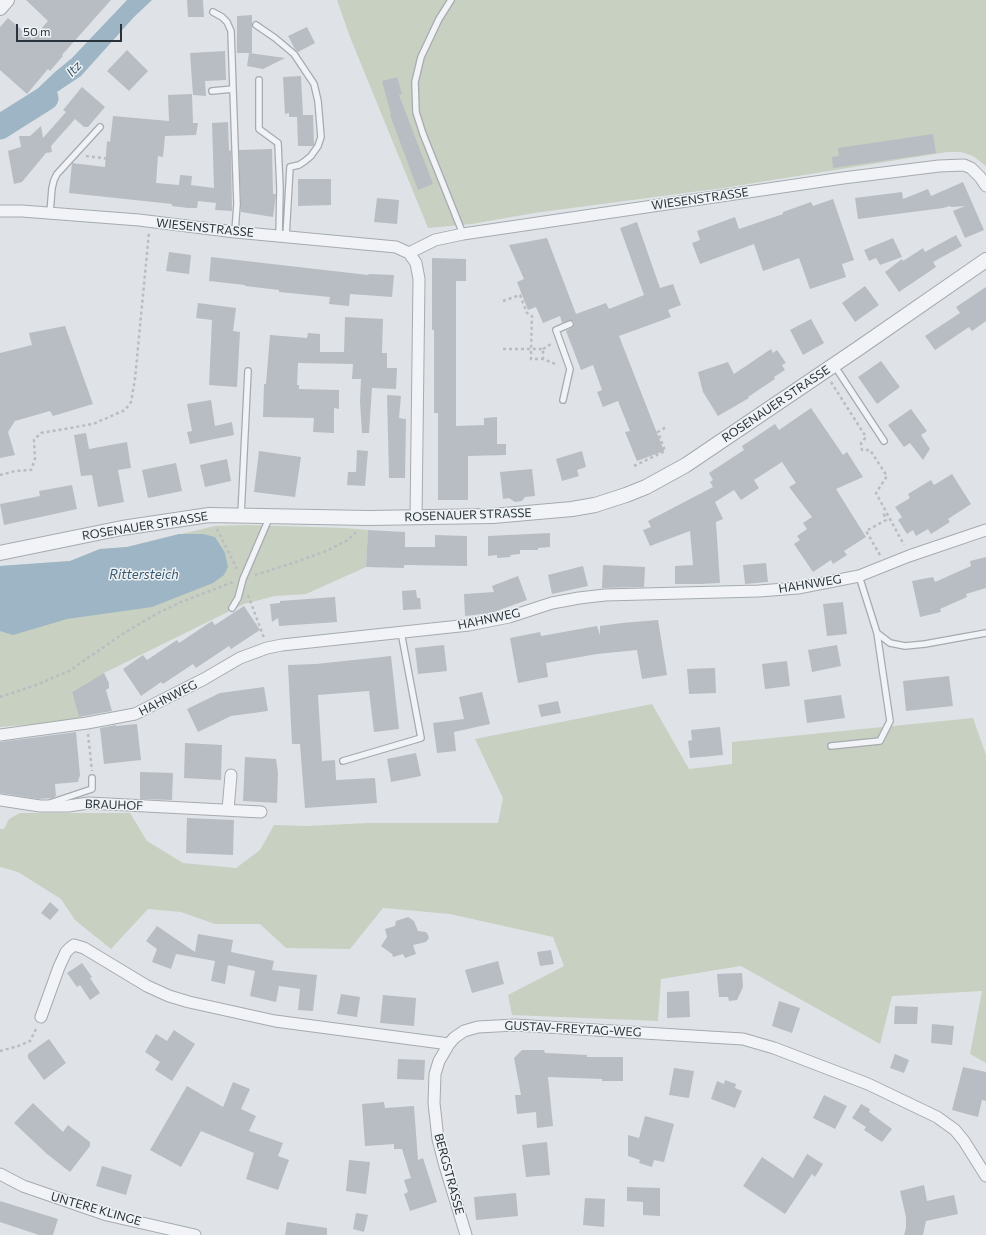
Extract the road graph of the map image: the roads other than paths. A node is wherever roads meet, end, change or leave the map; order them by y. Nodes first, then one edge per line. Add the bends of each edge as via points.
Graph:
1 (7, 0) edge
2 (451, 0) edge
3 (0, 8) edge
4 (214, 12) dead end
5 (256, 25) dead end
6 (259, 80) dead end
7 (233, 89) junction
8 (212, 91) dead end
9 (100, 127) dead end
10 (986, 186) edge
11 (0, 211) edge
12 (50, 213) junction
13 (235, 232) junction
14 (463, 234) junction
15 (283, 236) junction
16 (409, 253) junction
17 (986, 260) edge
18 (570, 324) dead end
19 (829, 368) junction
20 (248, 371) dead end
21 (563, 400) dead end
22 (884, 441) dead end
23 (241, 515) junction
24 (270, 516) junction
25 (416, 517) junction
26 (986, 530) edge
27 (0, 553) edge
28 (859, 576) junction
29 (232, 608) dead end
30 (401, 632) junction
31 (877, 633) junction
32 (986, 633) edge
33 (0, 734) edge
34 (831, 746) dead end
35 (343, 761) dead end
36 (231, 775) dead end
37 (92, 778) dead end
38 (0, 800) edge
39 (40, 806) junction
40 (228, 810) junction
41 (261, 812) dead end
42 (41, 1017) road end
43 (449, 1044) junction
44 (0, 1174) edge
45 (986, 1176) edge
46 (195, 1235) edge
47 (466, 1235) edge

1 - 3 street
2 - 14 lane via 439,19 422,57 415,82 416,112
4 - 7 lane via 222,16 231,31
5 - 15 lane via 294,54 314,84 318,101 321,137 318,146 306,162 290,167
6 - 15 lane via 258,129 278,143
7 - 8 lane
7 - 13 lane via 237,204
9 - 12 lane via 57,174 52,188
10 - 14 street, WIESENSTRASSE via 971,168 964,165 939,166
11 - 12 street, WIESENSTRASSE
12 - 13 street, WIESENSTRASSE
13 - 15 street, WIESENSTRASSE
14 - 16 street, WIESENSTRASSE via 435,240
15 - 16 street, WIESENSTRASSE via 396,247
16 - 25 street via 416,263 419,279
17 - 19 street, ROSENAUER STRASSE
18 - 21 lane via 556,330 570,369
19 - 22 lane
19 - 25 street, ROSENAUER STRASSE via 686,465 626,495 572,509 493,516
20 - 23 lane
23 - 24 street, ROSENAUER STRASSE
23 - 27 street, ROSENAUER STRASSE via 209,515 122,528
24 - 25 street, ROSENAUER STRASSE
24 - 29 lane
26 - 28 street, HAHNWEG
28 - 30 street, HAHNWEG via 798,588 579,598 469,625
28 - 31 lane
30 - 33 street, HAHNWEG via 267,648 240,658 135,714
30 - 35 lane via 421,738
31 - 32 lane via 890,643 905,646
31 - 34 lane via 890,721 880,741
36 - 40 street
37 - 39 lane via 92,789
38 - 39 street, BRAUHOF
39 - 40 street, BRAUHOF via 88,803
40 - 41 street, BRAUHOF
42 - 43 street via 59,967 66,952 74,945 84,948 147,986 189,1002 275,1021
43 - 45 street, GUSTAV-FREYTAG-WEG via 464,1031 478,1027 514,1025 743,1039 774,1048 868,1084 938,1117 964,1141
43 - 47 street, BERGSTRASSE via 435,1074 434,1103 438,1139
44 - 46 street, UNTERE KLINGE via 30,1188 107,1215

